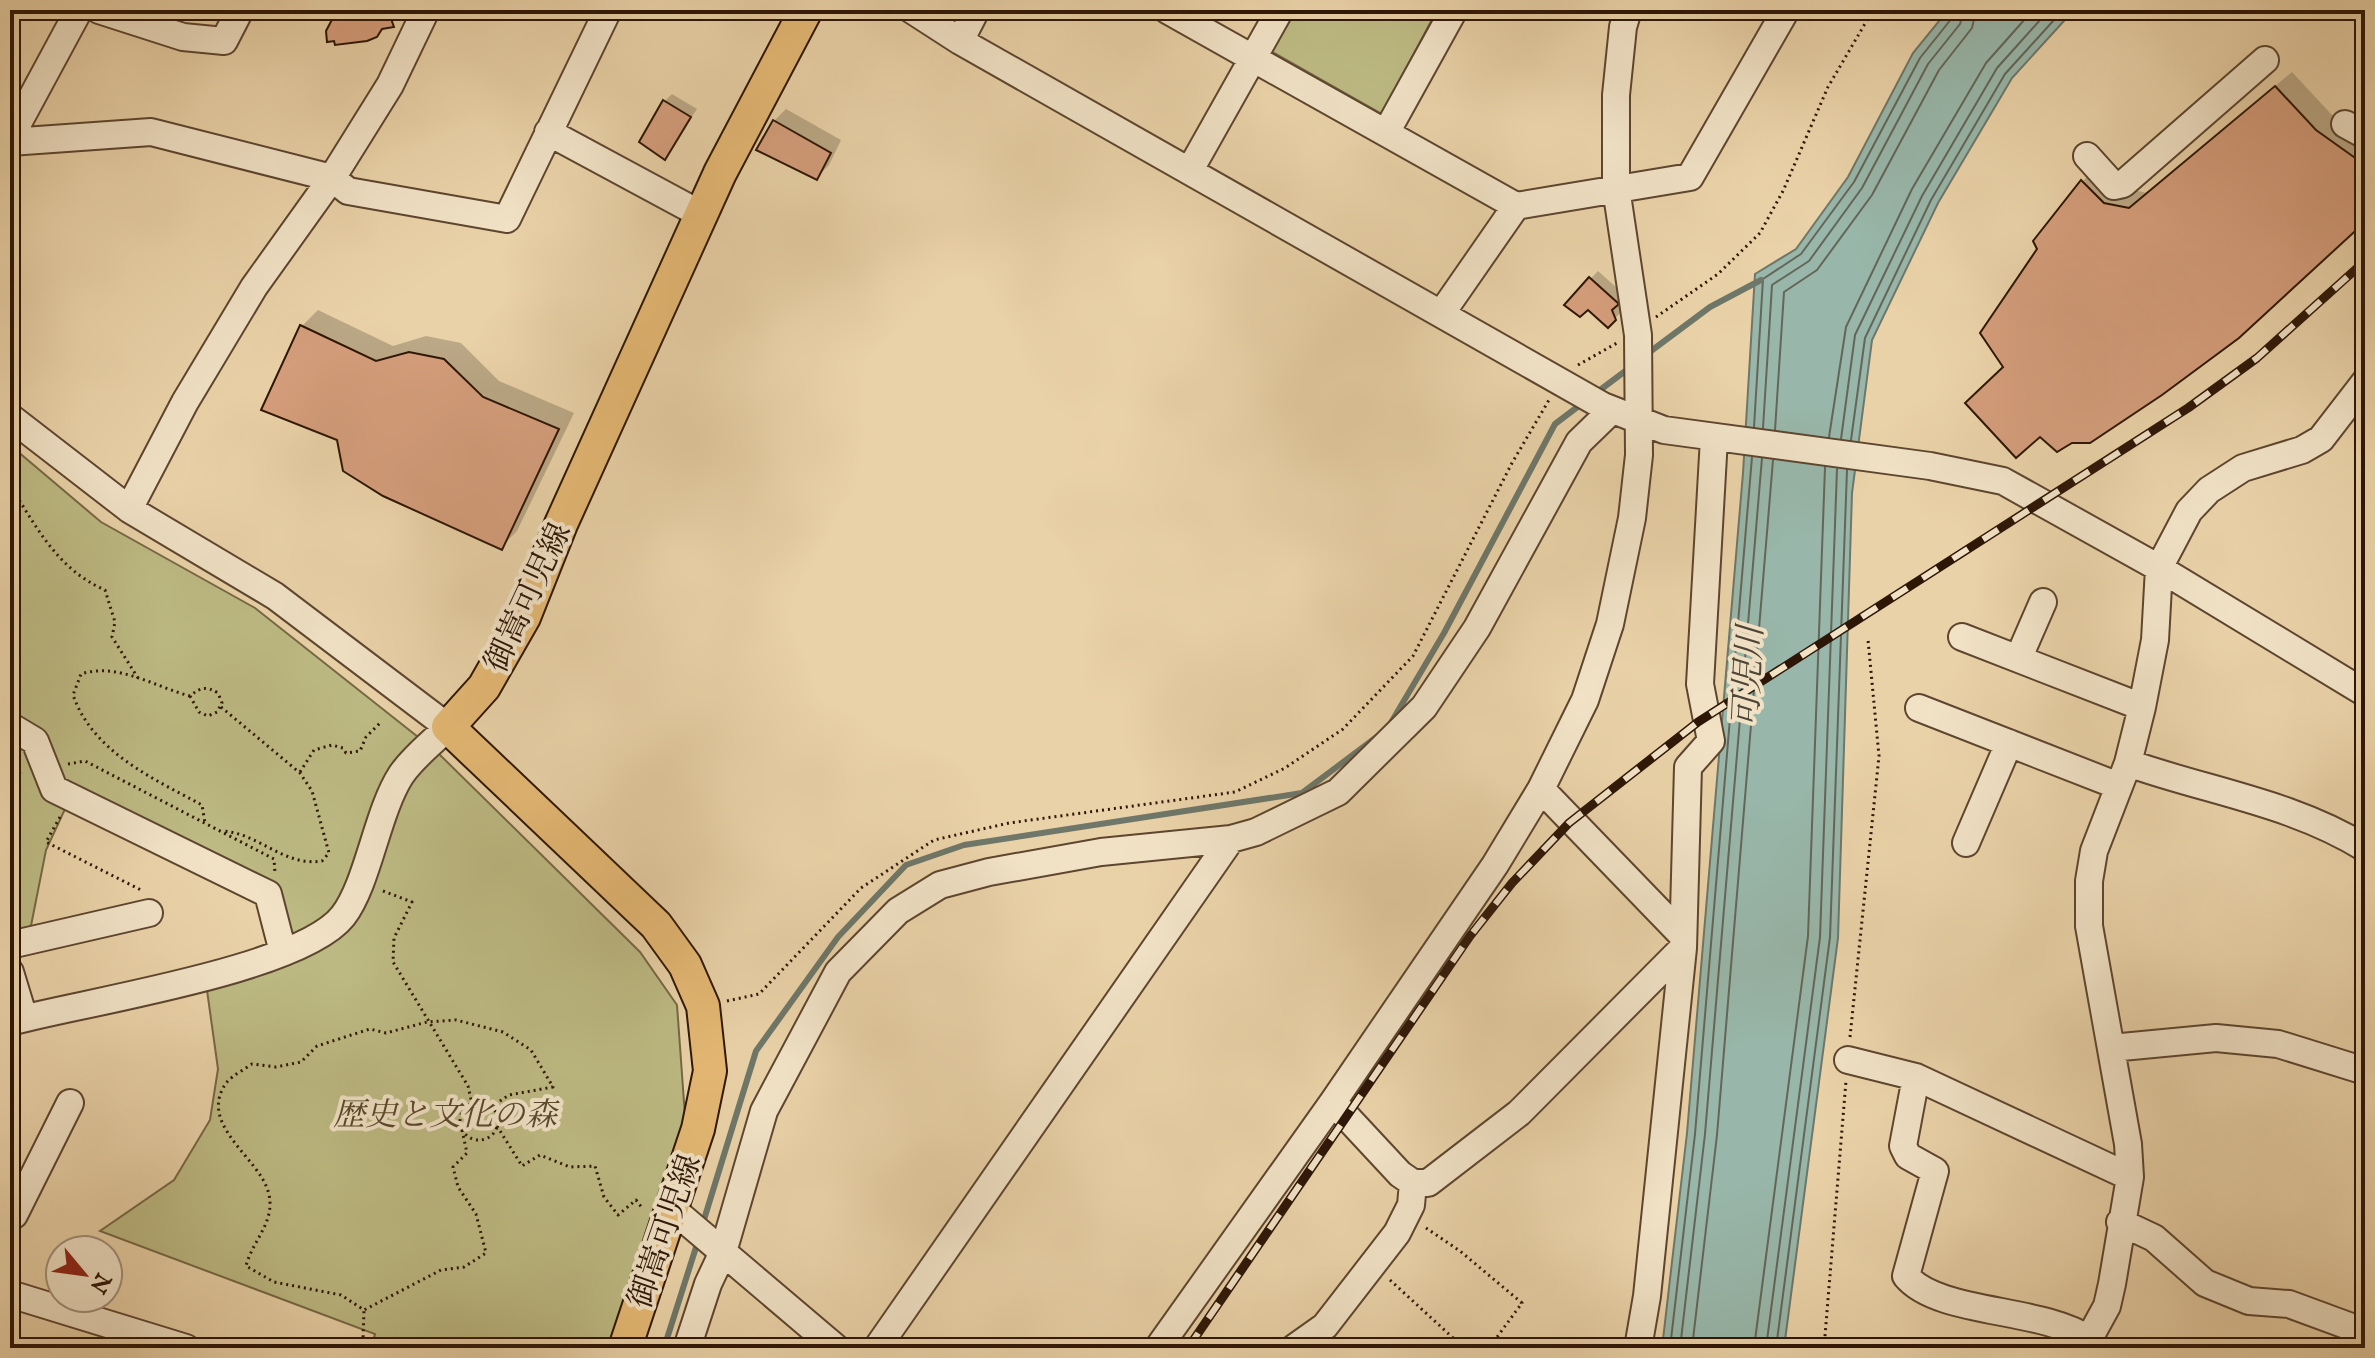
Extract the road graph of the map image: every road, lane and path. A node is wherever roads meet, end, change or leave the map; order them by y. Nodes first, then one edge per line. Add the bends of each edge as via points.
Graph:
1 (79, 10) edge
2 (99, 10) edge
3 (240, 10) edge
4 (426, 10) edge
5 (608, 10) edge
6 (806, 10) edge
7 (912, 10) edge
8 (976, 10) edge
9 (1167, 10) edge
10 (1280, 10) edge
11 (1454, 10) edge
12 (1628, 10) edge
13 (1786, 10) edge
14 (1873, 10) edge
15 (960, 41) junction
16 (1253, 58) junction
17 (2265, 60) dead end
18 (1387, 131) junction
19 (548, 132) junction
20 (10, 140) edge
21 (2087, 156) dead end
22 (1190, 170) junction
23 (332, 178) junction
24 (1616, 188) junction
25 (1516, 206) junction
26 (702, 215) junction
27 (1441, 314) junction
28 (1637, 331) junction
29 (2365, 382) edge
30 (1562, 384) junction
31 (1608, 408) junction
32 (10, 417) edge
33 (1640, 421) junction
34 (1722, 440) junction
35 (13, 490) dead end
36 (129, 509) junction
37 (2159, 568) junction
38 (2043, 602) dead end
39 (1962, 637) dead end
40 (1868, 640) dead end
41 (2019, 657) junction
42 (138, 678) junction
43 (2365, 693) edge
44 (190, 696) junction
45 (221, 707) junction
46 (2142, 707) junction
47 (1919, 708) dead end
48 (380, 723) dead end
49 (10, 726) edge
50 (448, 727) junction
51 (2009, 743) junction
52 (44, 768) junction
53 (300, 773) junction
54 (2122, 774) junction
55 (1541, 789) junction
56 (71, 796) junction
57 (205, 823) junction
58 (220, 830) junction
59 (1231, 839) junction
60 (1966, 843) dead end
61 (2365, 848) edge
62 (275, 874) dead end
63 (372, 887) dead end
64 (149, 913) joint
65 (1683, 942) junction
66 (10, 945) edge
67 (283, 952) junction
68 (10, 972) edge
69 (703, 1006) junction
70 (17, 1020) edge
71 (427, 1022) junction
72 (2111, 1048) junction
73 (1848, 1060) junction
74 (2365, 1071) edge
75 (1916, 1077) junction
76 (1333, 1102) junction
77 (70, 1103) dead end
78 (472, 1104) junction
79 (491, 1107) junction
80 (497, 1126) junction
81 (462, 1130) junction
82 (2130, 1177) junction
83 (1413, 1183) junction
84 (10, 1213) edge
85 (1406, 1215) junction
86 (667, 1219) junction
87 (2120, 1222) junction
88 (723, 1252) junction
89 (1372, 1265) junction
90 (10, 1294) edge
91 (364, 1310) junction
92 (2365, 1332) edge
93 (125, 1339) edge
94 (2087, 1344) edge
95 (186, 1348) edge
96 (358, 1348) edge
97 (625, 1348) edge
98 (687, 1348) edge
99 (836, 1348) edge
100 (877, 1348) edge
101 (1158, 1348) edge
102 (1294, 1348) edge
103 (1464, 1348) edge
104 (1489, 1348) edge
105 (1638, 1348) edge
106 (1824, 1348) edge

1 - 20 street
2 - 3 street via 183,37 224,41
4 - 23 street via 390,85
5 - 19 street
6 - 26 main road, 御嵩可児線
7 - 15 street
8 - 15 street
9 - 16 street
10 - 16 street
11 - 18 street
12 - 24 street via 1616,95
13 - 24 street via 1690,177
14 - 28 path via 1828,87 1760,233 1718,274
15 - 22 street
16 - 18 street
16 - 22 street
17 - 21 street via 2123,184 2114,186
18 - 25 street
19 - 23 street via 507,219 348,191
19 - 26 street
20 - 23 street via 151,132
22 - 27 street
23 - 36 street via 254,287
24 - 25 street
24 - 28 street
25 - 27 street
26 - 50 main road, 御嵩可児線 via 524,617 484,687
27 - 30 street
28 - 30 path via 1565,373
28 - 33 street
29 - 37 street via 2321,439 2243,468 2209,490 2189,511
30 - 31 street
30 - 69 path via 1512,463 1413,656 1343,729 1285,768 1235,792 1009,823 934,840 861,888 759,994
31 - 33 street
31 - 59 street via 1579,442 1477,628 1424,707 1338,792
32 - 36 street
33 - 34 street
33 - 55 street via 1632,518 1610,624 1585,700
34 - 37 street via 1930,466 2003,481
34 - 65 street via 1700,684 1711,741 1688,767
35 - 42 path via 52,551 76,576 105,590 115,622 112,637
36 - 50 street via 275,596
37 - 43 street
37 - 46 street via 2155,640
38 - 41 street
39 - 41 street
40 - 73 path via 1879,756
41 - 46 street
42 - 44 path
42 - 57 path via 113,671 81,674 73,695 82,720 146,775 202,805
44 - 45 path via 199,712 208,716
44 - 45 path via 210,688 218,693
45 - 53 path
46 - 54 street
47 - 51 street
48 - 53 path via 360,751 346,753 332,745 314,750
49 - 52 street via 35,741
50 - 67 street via 401,775 344,914 323,935
50 - 69 main road, 御嵩可児線 via 656,925 685,965
51 - 54 street
51 - 60 street
52 - 56 street via 54,789
52 - 57 path via 85,761
53 - 58 path via 327,836 329,853 322,861 290,859 237,831
54 - 61 street via 2176,780 2266,804 2337,831
54 - 72 street via 2094,851 2089,881 2089,926
55 - 65 street
55 - 76 street
56 - 64 path via 46,842 159,898
56 - 67 street via 268,894
57 - 58 path
58 - 62 path via 274,859
59 - 88 street via 1101,852 989,872 940,885 898,911 838,972 764,1111
59 - 100 street
63 - 71 path via 412,902 394,938 393,962
64 - 66 street
65 - 83 street via 1519,1113 1428,1183
65 - 105 street
67 - 70 street
68 - 70 street
69 - 86 main road, 御嵩可児線 via 710,1071 698,1129
71 - 78 path via 468,1086
71 - 79 path via 476,1023 531,1050 553,1087 509,1095
71 - 91 path via 386,1033 370,1029 317,1046 301,1062 252,1064 227,1082 219,1106 228,1138 268,1190 271,1213 265,1230 252,1243 246,1266 274,1282 341,1295
72 - 74 street via 2216,1038 2278,1044
72 - 82 street
73 - 75 street
73 - 106 path
75 - 82 street
75 - 94 street via 1903,1146 1908,1156 1935,1171 1906,1276 1916,1287 1961,1302 2076,1330
76 - 83 street
76 - 101 street
77 - 84 street via 14,1215
78 - 79 path
78 - 81 path via 462,1109
79 - 80 path via 498,1114
80 - 81 path via 486,1138 476,1139
80 - 86 path via 522,1166 540,1155 570,1167 595,1166 604,1197 618,1215 636,1200 654,1224
81 - 91 path via 467,1153 453,1167 458,1187 476,1214 486,1253
82 - 87 street
83 - 85 street
85 - 89 street
85 - 104 path via 1522,1303
86 - 88 street
86 - 97 main road, 御嵩可児線
87 - 92 street via 2154,1238 2205,1283 2249,1301 2289,1304
87 - 94 street via 2110,1295
88 - 98 street
88 - 99 street
89 - 102 street via 1325,1326
89 - 103 path
90 - 93 street
91 - 96 path
93 - 95 street

